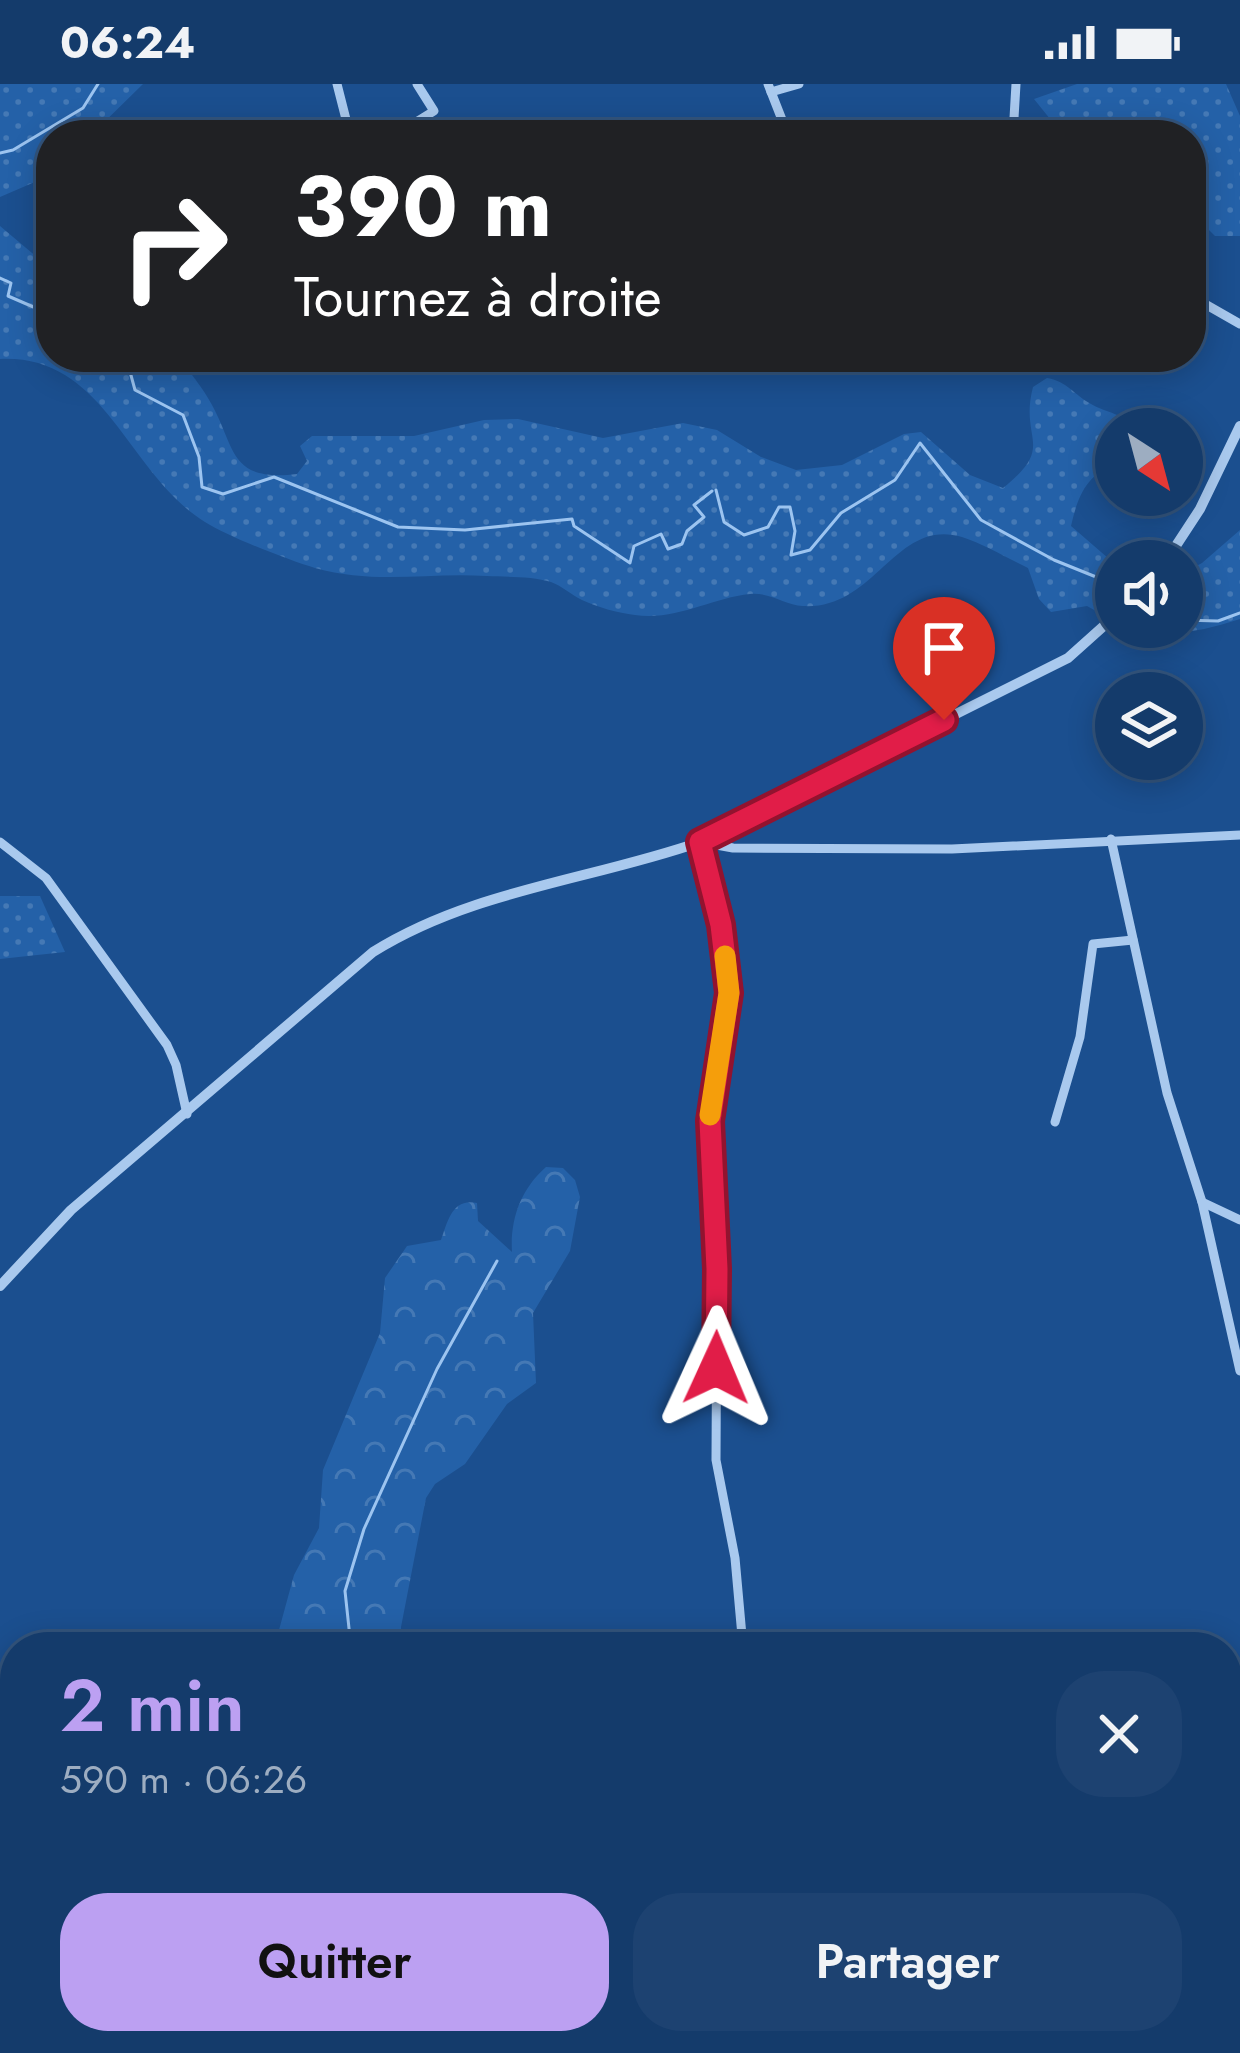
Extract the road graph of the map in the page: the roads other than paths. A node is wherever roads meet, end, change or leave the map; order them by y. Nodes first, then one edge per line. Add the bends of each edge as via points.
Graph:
1 (337, 84) edge
2 (417, 84) edge
3 (799, 84) edge
4 (1016, 84) edge
5 (770, 88) edge
6 (346, 120) edge
7 (419, 120) edge
8 (782, 120) edge
9 (1014, 120) edge
10 (1206, 305) edge
11 (1240, 324) edge
12 (1240, 426) edge
13 (1180, 540) edge
14 (1095, 634) edge
15 (1240, 835) edge
16 (1111, 838) junction
17 (0, 842) edge
18 (700, 842) junction
19 (1133, 940) junction
20 (187, 1114) junction
21 (1055, 1122) dead end
22 (1202, 1202) junction
23 (1240, 1220) edge
24 (0, 1286) edge
25 (1240, 1371) edge
26 (742, 1632) edge

1 - 6 street
2 - 7 street via 434,111
3 - 5 street
4 - 9 street
5 - 8 street
10 - 11 street
12 - 13 street
14 - 18 street via 1068,658
15 - 16 street
16 - 18 street via 952,849
16 - 19 street
17 - 20 street via 46,878 167,1046
18 - 20 street via 417,925 373,952
18 - 26 street via 729,993 710,1121 716,1460
19 - 21 street via 1093,944 1080,1037
19 - 22 street via 1167,1093
20 - 24 street via 71,1210
22 - 23 street
22 - 25 street

